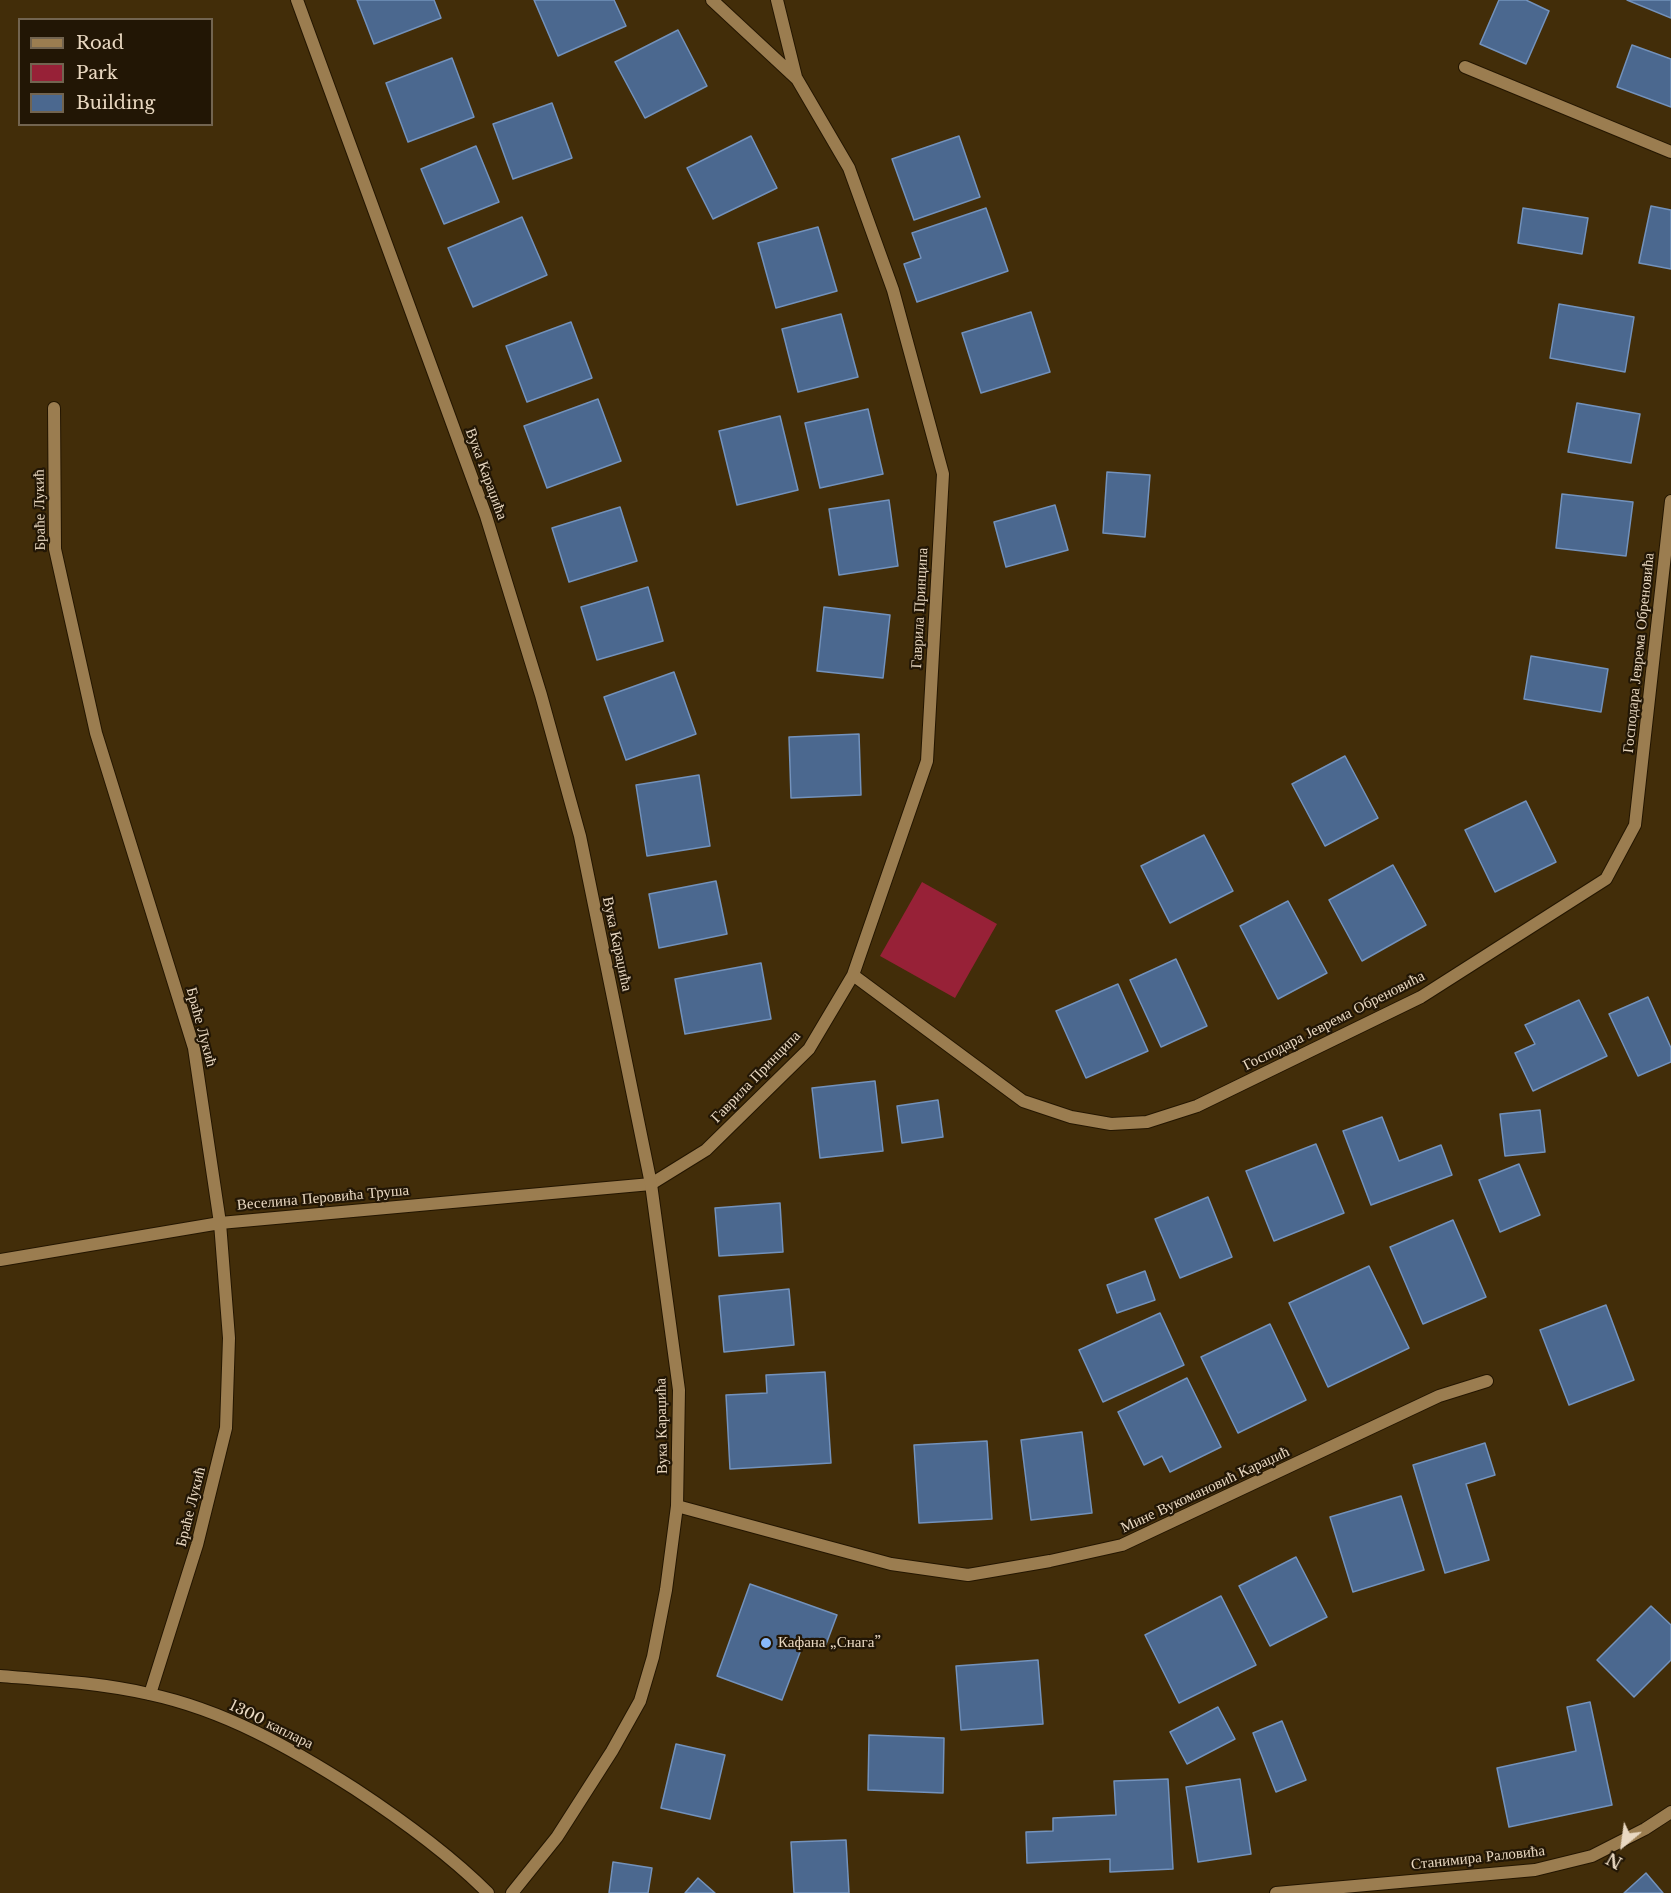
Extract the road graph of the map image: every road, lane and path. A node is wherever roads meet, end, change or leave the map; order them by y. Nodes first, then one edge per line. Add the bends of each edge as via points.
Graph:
1 (297, 0) edge
2 (712, 0) edge
3 (777, 0) edge
4 (1465, 67) dead end
5 (797, 79) junction
6 (1671, 152) edge
7 (54, 408) dead end
8 (1671, 501) edge
9 (854, 975) junction
10 (651, 1184) junction
11 (220, 1223) junction
12 (0, 1260) edge
13 (1487, 1381) dead end
14 (677, 1506) junction
15 (0, 1676) edge
16 (150, 1694) junction
17 (1671, 1812) edge
18 (488, 1893) edge
19 (512, 1893) edge
20 (1276, 1893) edge

1 - 10 street, Вука Караџића via 486,516 541,695 580,836
2 - 5 street, Гаврила Принципа
3 - 5 street
4 - 6 street
5 - 9 street, Гаврила Принципа via 849,168 893,290 943,474 927,760
7 - 11 street, Браће Лукић via 55,549 96,733 194,1048
8 - 9 street, Господара Јеврема Обреновића via 1635,825 1606,879 1421,997 1197,1106 1147,1122 1111,1124 1071,1117 1023,1101
9 - 10 street, Гаврила Принципа via 808,1049 705,1150
10 - 11 street, Веселина Перовића Труша
10 - 14 street, Вука Караџића via 679,1390
11 - 12 street, Веселина Перовића Труша
11 - 16 street, Браће Лукић via 229,1338 226,1428 197,1545
13 - 14 street, Мине Вукомановић Караџић via 1439,1396 1122,1545 968,1575 891,1564
14 - 19 street, Вука Караџића via 666,1590 640,1701 557,1837
15 - 16 street, 1300 каплара
16 - 18 street, 1300 каплара via 233,1721 309,1760 415,1831
17 - 20 street, Станимира Раловића via 1592,1856 1535,1870

